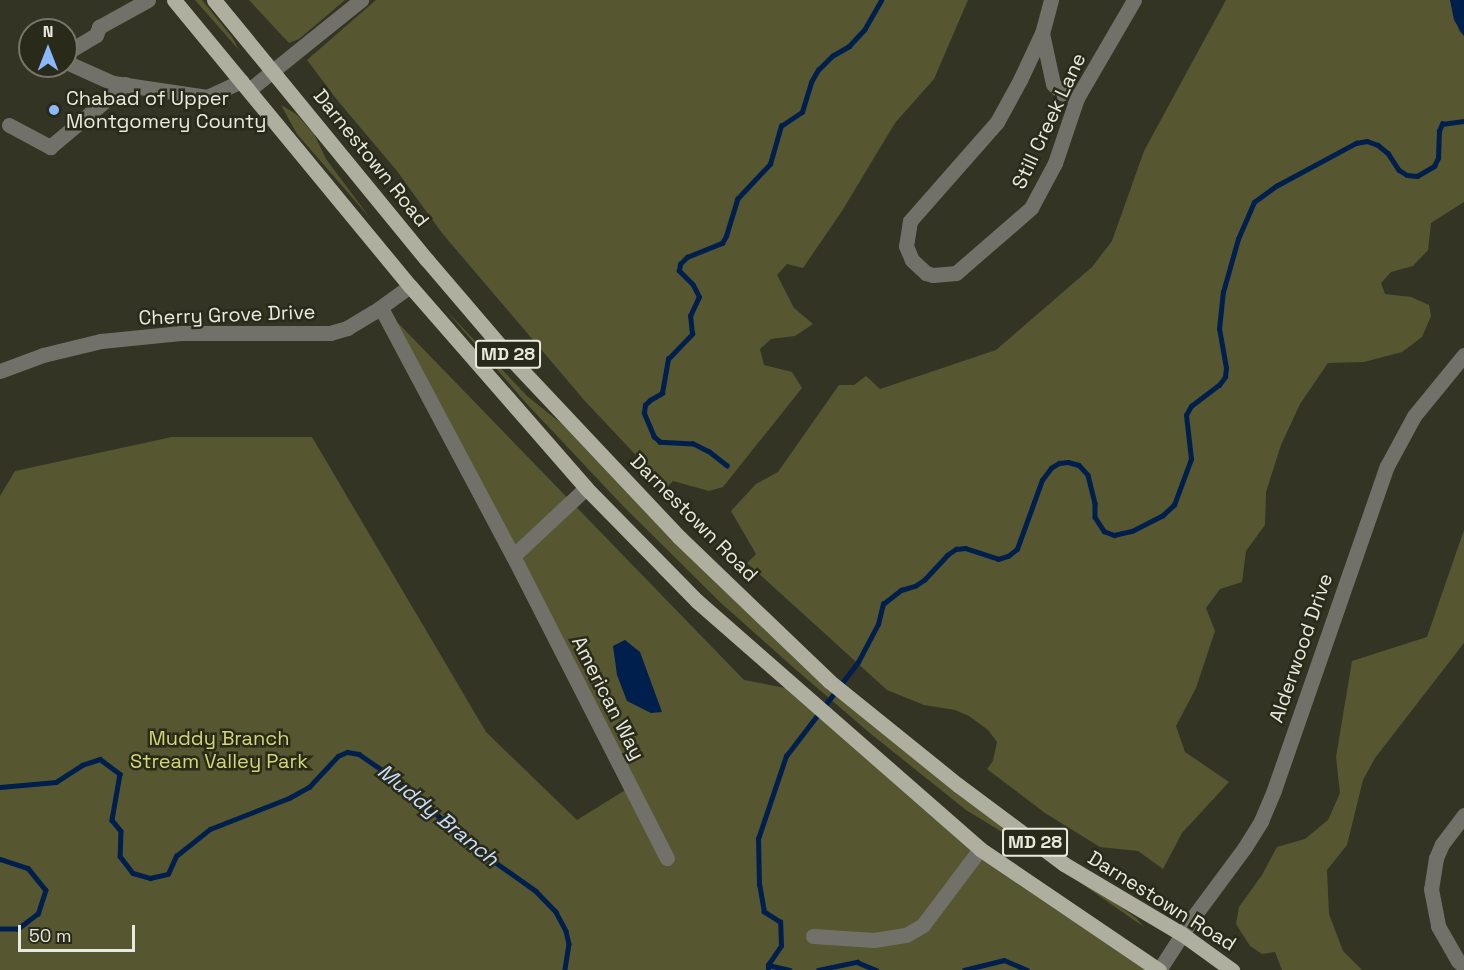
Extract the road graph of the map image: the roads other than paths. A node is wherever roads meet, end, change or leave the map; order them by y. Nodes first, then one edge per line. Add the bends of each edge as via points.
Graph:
1 (147, 0) edge
2 (174, 0) edge
3 (214, 0) edge
4 (361, 0) edge
5 (1051, 0) edge
6 (1134, 0) edge
7 (1042, 33) junction
8 (78, 46) edge
9 (78, 67) edge
10 (274, 71) junction
11 (125, 84) junction
12 (245, 86) junction
13 (1077, 98) junction
14 (9, 125) dead end
15 (410, 286) junction
16 (381, 308) junction
17 (1464, 355) edge
18 (0, 371) edge
19 (586, 488) junction
20 (513, 556) junction
21 (1464, 815) edge
22 (980, 849) junction
23 (667, 858) dead end
24 (1182, 933) junction
25 (813, 936) dead end
26 (1464, 966) edge
27 (1159, 970) edge
28 (1232, 970) edge

1 - 8 street via 99,27 96,35
2 - 12 main road, MD 28
3 - 10 main road, Darnestown Road / MD 28
4 - 10 street
5 - 7 street, Still Creek Lane
6 - 13 street, Still Creek Lane
7 - 13 street via 1053,84 1062,93
7 - 13 street, Still Creek Lane via 997,122 910,221 906,246 918,266 933,275 956,273 1031,208 1055,163
9 - 11 street
10 - 12 street
10 - 24 main road, Darnestown Road / MD 28 via 515,363 679,537 829,681 1064,864
11 - 12 street via 207,97
11 - 14 street via 50,147
12 - 15 main road, MD 28
15 - 16 street, Cherry Grove Drive
15 - 19 main road, MD 28
16 - 18 street, Cherry Grove Drive via 330,333 182,333 101,341 43,355
16 - 20 street, American Way
17 - 24 street, Alderwood Drive via 1414,416 1387,466 1261,821
19 - 20 street
19 - 22 main road, MD 28 via 698,602
20 - 23 street, American Way
21 - 26 street via 1442,844 1431,889 1438,926
22 - 25 street via 923,925 906,935 874,940
22 - 27 main road, MD 28
24 - 27 street, Alderwood Drive
24 - 28 main road, Darnestown Road / MD 28

